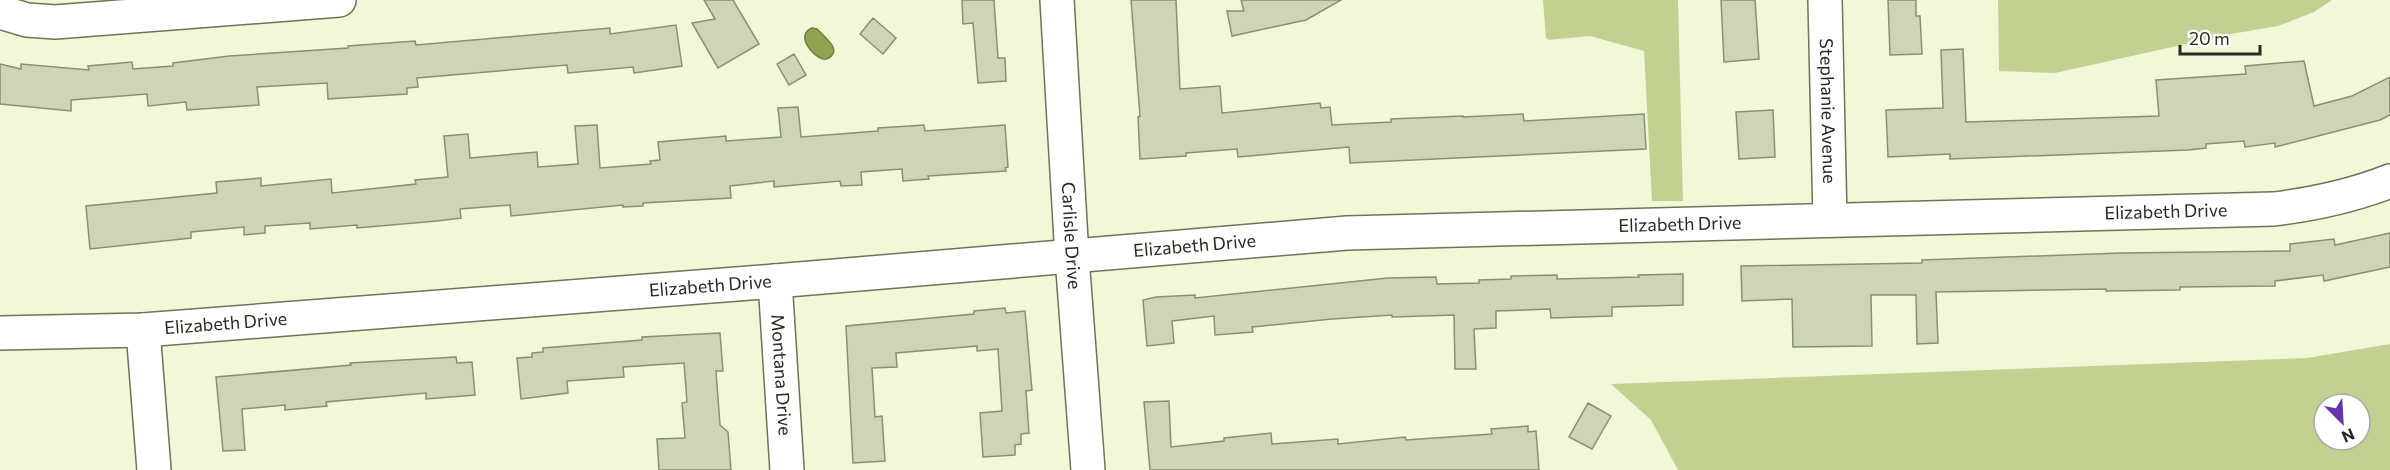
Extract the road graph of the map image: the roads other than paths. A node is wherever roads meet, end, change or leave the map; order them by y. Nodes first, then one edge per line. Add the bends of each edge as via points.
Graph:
1 (339, 0) edge
2 (1058, 0) edge
3 (1825, 0) edge
4 (0, 12) edge
5 (2390, 181) edge
6 (1830, 220) junction
7 (1072, 257) junction
8 (775, 281) junction
9 (143, 330) junction
10 (0, 333) edge
11 (154, 470) edge
12 (787, 470) edge
13 (1088, 470) edge

1 - 4 street via 55,22 27,20
2 - 7 street, Carlisle Drive
3 - 6 street, Stephanie Avenue
5 - 6 street, Elizabeth Drive via 2360,193 2274,210
6 - 7 street, Elizabeth Drive via 1347,233
7 - 8 street, Elizabeth Drive
7 - 13 street, Carlisle Drive
8 - 9 street, Elizabeth Drive
8 - 12 street, Montana Drive
9 - 10 street, Elizabeth Drive
9 - 11 street

